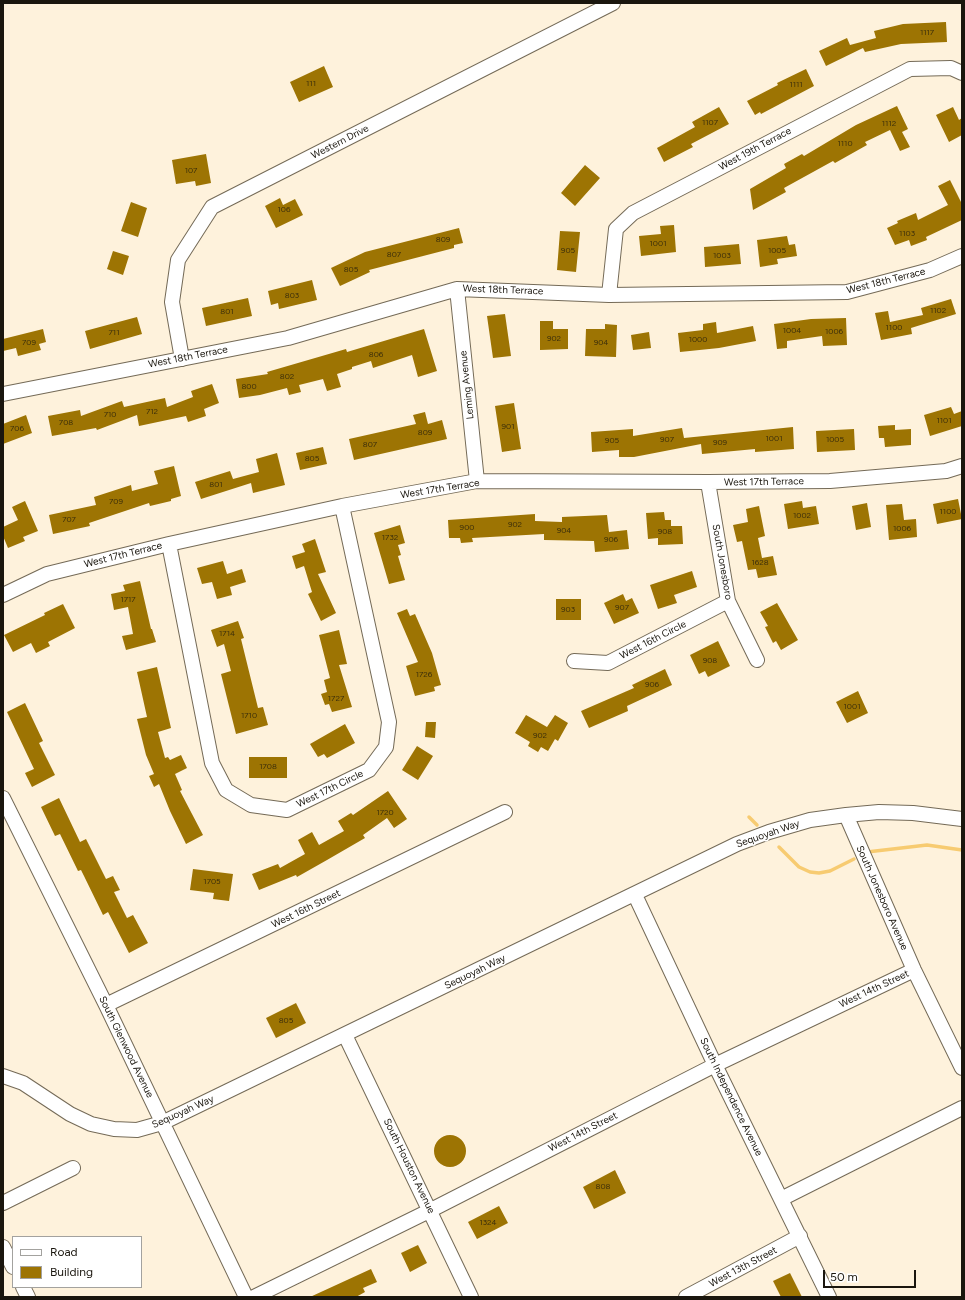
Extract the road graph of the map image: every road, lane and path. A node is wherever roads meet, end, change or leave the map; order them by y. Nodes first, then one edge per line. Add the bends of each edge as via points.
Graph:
1 (613, 3) edge
2 (962, 73) edge
3 (962, 256) edge
4 (457, 289) junction
5 (609, 295) junction
6 (182, 358) junction
7 (3, 394) edge
8 (962, 466) edge
9 (478, 481) junction
10 (708, 482) junction
11 (342, 506) junction
12 (169, 544) junction
13 (3, 595) edge
14 (728, 601) junction
15 (757, 660) dead end
16 (574, 661) dead end
17 (3, 798) edge
18 (505, 812) dead end
19 (846, 815) junction
20 (962, 818) edge
21 (635, 895) junction
22 (914, 970) junction
23 (106, 1005) junction
24 (345, 1035) junction
25 (715, 1064) junction
26 (962, 1068) edge
27 (3, 1076) edge
28 (962, 1108) edge
29 (162, 1123) junction
30 (73, 1168) dead end
31 (781, 1199) junction
32 (3, 1203) edge
33 (430, 1210) junction
34 (800, 1236) junction
35 (3, 1247) edge
36 (12, 1265) edge
37 (24, 1288) edge
38 (28, 1297) edge
39 (246, 1297) edge
40 (254, 1297) edge
41 (471, 1297) edge
42 (686, 1297) edge
43 (829, 1297) edge

1 - 6 street, Western Drive via 212,207 178,260 172,302
2 - 5 street, West 19th Terrace via 951,68 910,69 633,213 616,229
3 - 5 street, West 18th Terrace via 930,270 847,292
4 - 5 street, West 18th Terrace
4 - 6 street, West 18th Terrace via 288,338
4 - 9 street, Leming Avenue
6 - 7 street, West 18th Terrace
8 - 10 street, West 17th Terrace via 946,471 830,481
9 - 10 street, West 17th Terrace
9 - 11 street, West 17th Terrace
10 - 14 street, South Jonesboro
11 - 12 street, West 17th Terrace
11 - 12 street, West 17th Circle via 390,722 386,747 369,770 287,810 251,805 226,790 212,763
12 - 13 street, West 17th Terrace via 47,574
14 - 15 street, South Jonesboro
14 - 16 street, West 16th Circle via 608,663
17 - 23 street, South Glenwood Avenue
18 - 23 street, West 16th Street
19 - 20 street, Sequoyah Way via 879,812
19 - 21 street, Sequoyah Way via 810,820 737,844
19 - 22 street, South Jonesboro Avenue
21 - 24 street, Sequoyah Way
21 - 25 street, South Independence Avenue
22 - 25 street, West 14th Street
22 - 26 street, South Jonesboro Avenue
23 - 29 street, South Glenwood Avenue
24 - 29 street, Sequoyah Way
24 - 33 street, South Houston Avenue
25 - 31 street, South Independence Avenue
25 - 33 street, West 14th Street
27 - 29 street, Sequoyah Way via 23,1083 70,1114 91,1124 137,1130
28 - 31 street
29 - 39 street, South Glenwood Avenue
30 - 32 street
31 - 34 street, South Independence Avenue
33 - 40 street, West 14th Street
33 - 41 street, South Houston Avenue
34 - 42 street, West 13th Street
34 - 43 street, South Independence Avenue
35 - 36 street
37 - 38 street

